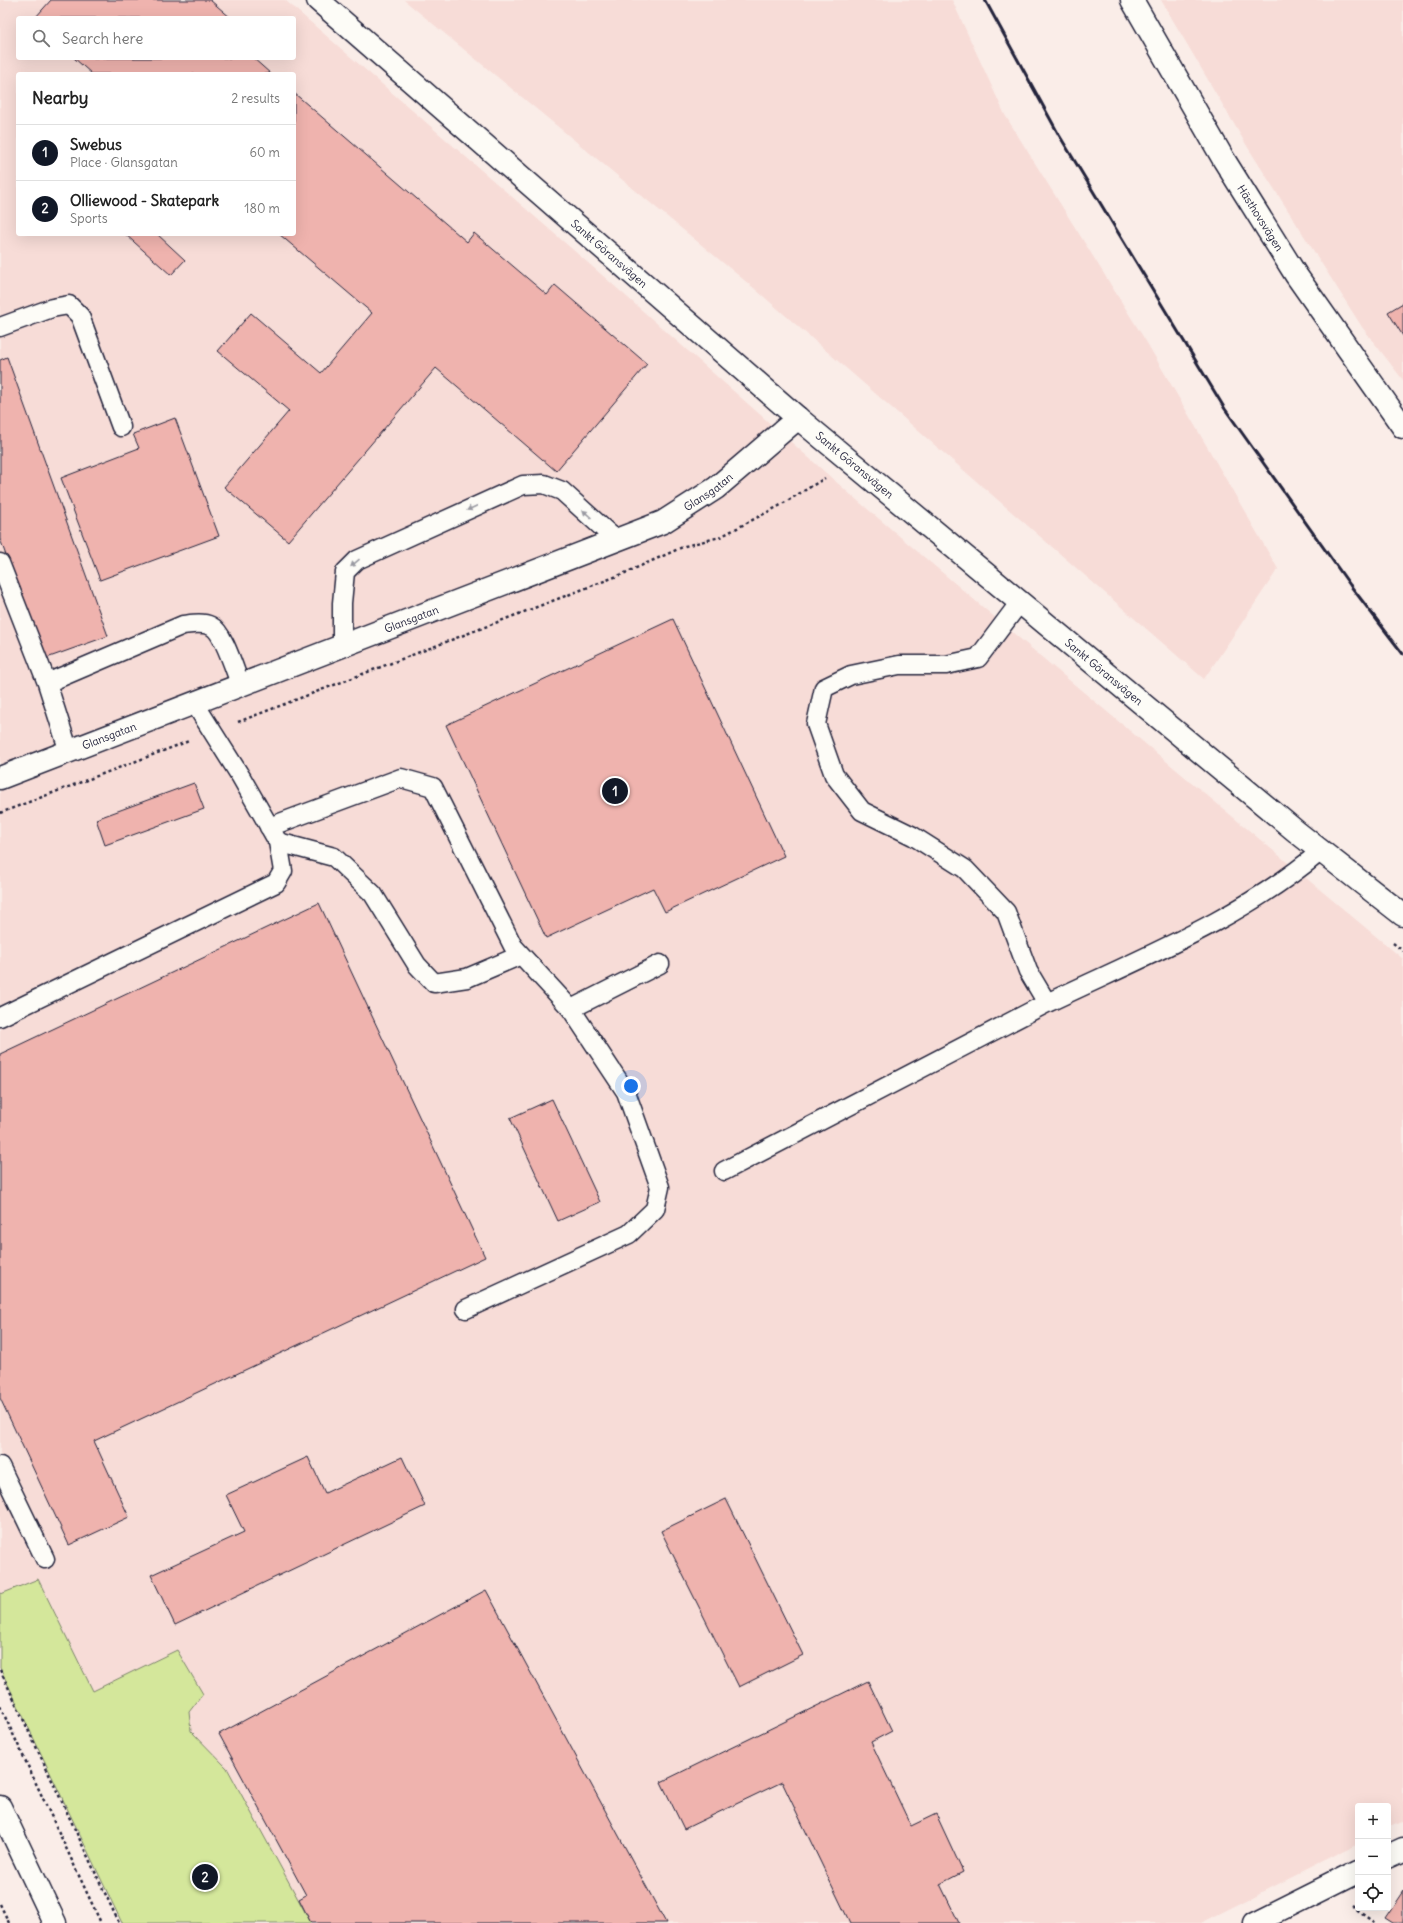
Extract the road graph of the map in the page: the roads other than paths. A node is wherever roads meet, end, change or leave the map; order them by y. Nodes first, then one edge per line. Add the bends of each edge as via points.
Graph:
1 (318, 0) edge
2 (1132, 0) edge
3 (0, 328) edge
4 (798, 418) junction
5 (121, 427) dead end
6 (1403, 427) edge
7 (616, 540) junction
8 (0, 563) edge
9 (1020, 602) junction
10 (342, 647) junction
11 (47, 683) junction
12 (241, 686) junction
13 (195, 704) junction
14 (69, 752) junction
15 (0, 778) edge
16 (269, 827) junction
17 (278, 842) junction
18 (1321, 851) junction
19 (1403, 915) edge
20 (521, 955) junction
21 (660, 964) dead end
22 (1047, 1003) junction
23 (571, 1010) junction
24 (0, 1017) edge
25 (724, 1171) dead end
26 (466, 1309) dead end
27 (0, 1466) edge
28 (45, 1559) dead end
29 (0, 1807) edge
30 (1403, 1849) edge
31 (1391, 1855) edge
32 (1355, 1872) edge
33 (55, 1923) edge
34 (1254, 1923) edge

1 - 4 street, Sankt Göransvägen
2 - 6 street, Hästhovsvägen via 1224,160 1296,275
3 - 5 lane via 52,308 68,305 80,316
4 - 7 street, Glansgatan via 716,488 663,522
4 - 9 street, Sankt Göransvägen
7 - 10 street, Glansgatan
7 -> 10 lane via 562,491 544,484 523,485 357,560 345,572
8 - 11 lane
9 - 18 street, Sankt Göransvägen
9 - 22 lane via 978,658 946,666 899,665 851,675 824,688 816,724 834,776 862,811 913,836 965,869 1006,912 1028,971
10 - 12 street, Glansgatan
11 - 12 lane via 183,625 201,623 212,626 222,638
11 - 14 lane
12 - 13 street, Glansgatan
13 - 14 street, Glansgatan
13 - 16 lane
14 - 15 street, Glansgatan
16 - 17 lane
16 - 20 lane via 401,778 433,787 513,946
17 - 20 lane via 334,857 373,894 417,965 434,983 467,978
17 - 24 lane via 282,871 276,883
18 - 19 street, Sankt Göransvägen
18 - 22 lane via 1301,868 1228,916
20 - 23 lane
21 - 23 lane
22 - 25 lane
23 - 26 lane via 626,1092 660,1187 655,1208 630,1234
27 - 28 lane
29 - 33 street
30 - 31 street
32 - 34 street

